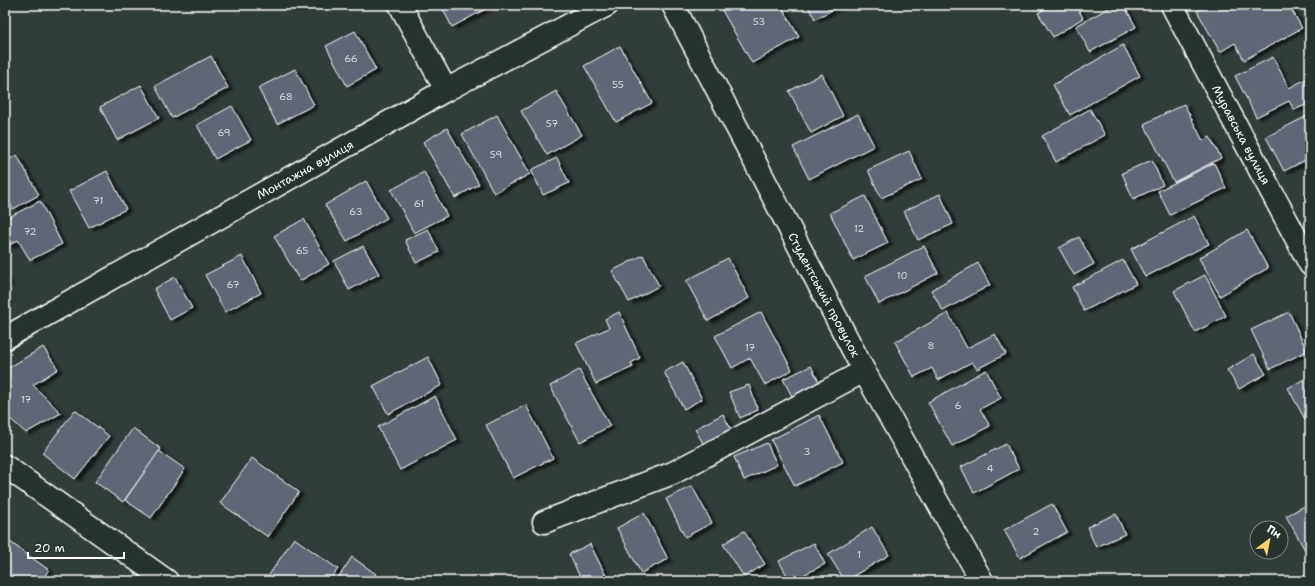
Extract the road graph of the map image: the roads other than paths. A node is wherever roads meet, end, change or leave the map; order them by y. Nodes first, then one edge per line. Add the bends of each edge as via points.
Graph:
1 (400, 5) edge
2 (607, 5) edge
3 (673, 5) edge
4 (1172, 5) edge
5 (446, 90) junction
6 (1310, 264) edge
7 (5, 338) edge
8 (864, 371) junction
9 (5, 466) edge
10 (544, 522) dead end
11 (167, 581) edge
12 (982, 581) edge

1 - 5 street
2 - 5 street, Монтажна вулиця
3 - 8 street, Студентський провулок
4 - 6 street, Муравська вулиця
5 - 7 street, Монтажна вулиця
8 - 10 street via 673,473
8 - 12 street, Студентський провулок
9 - 11 street

